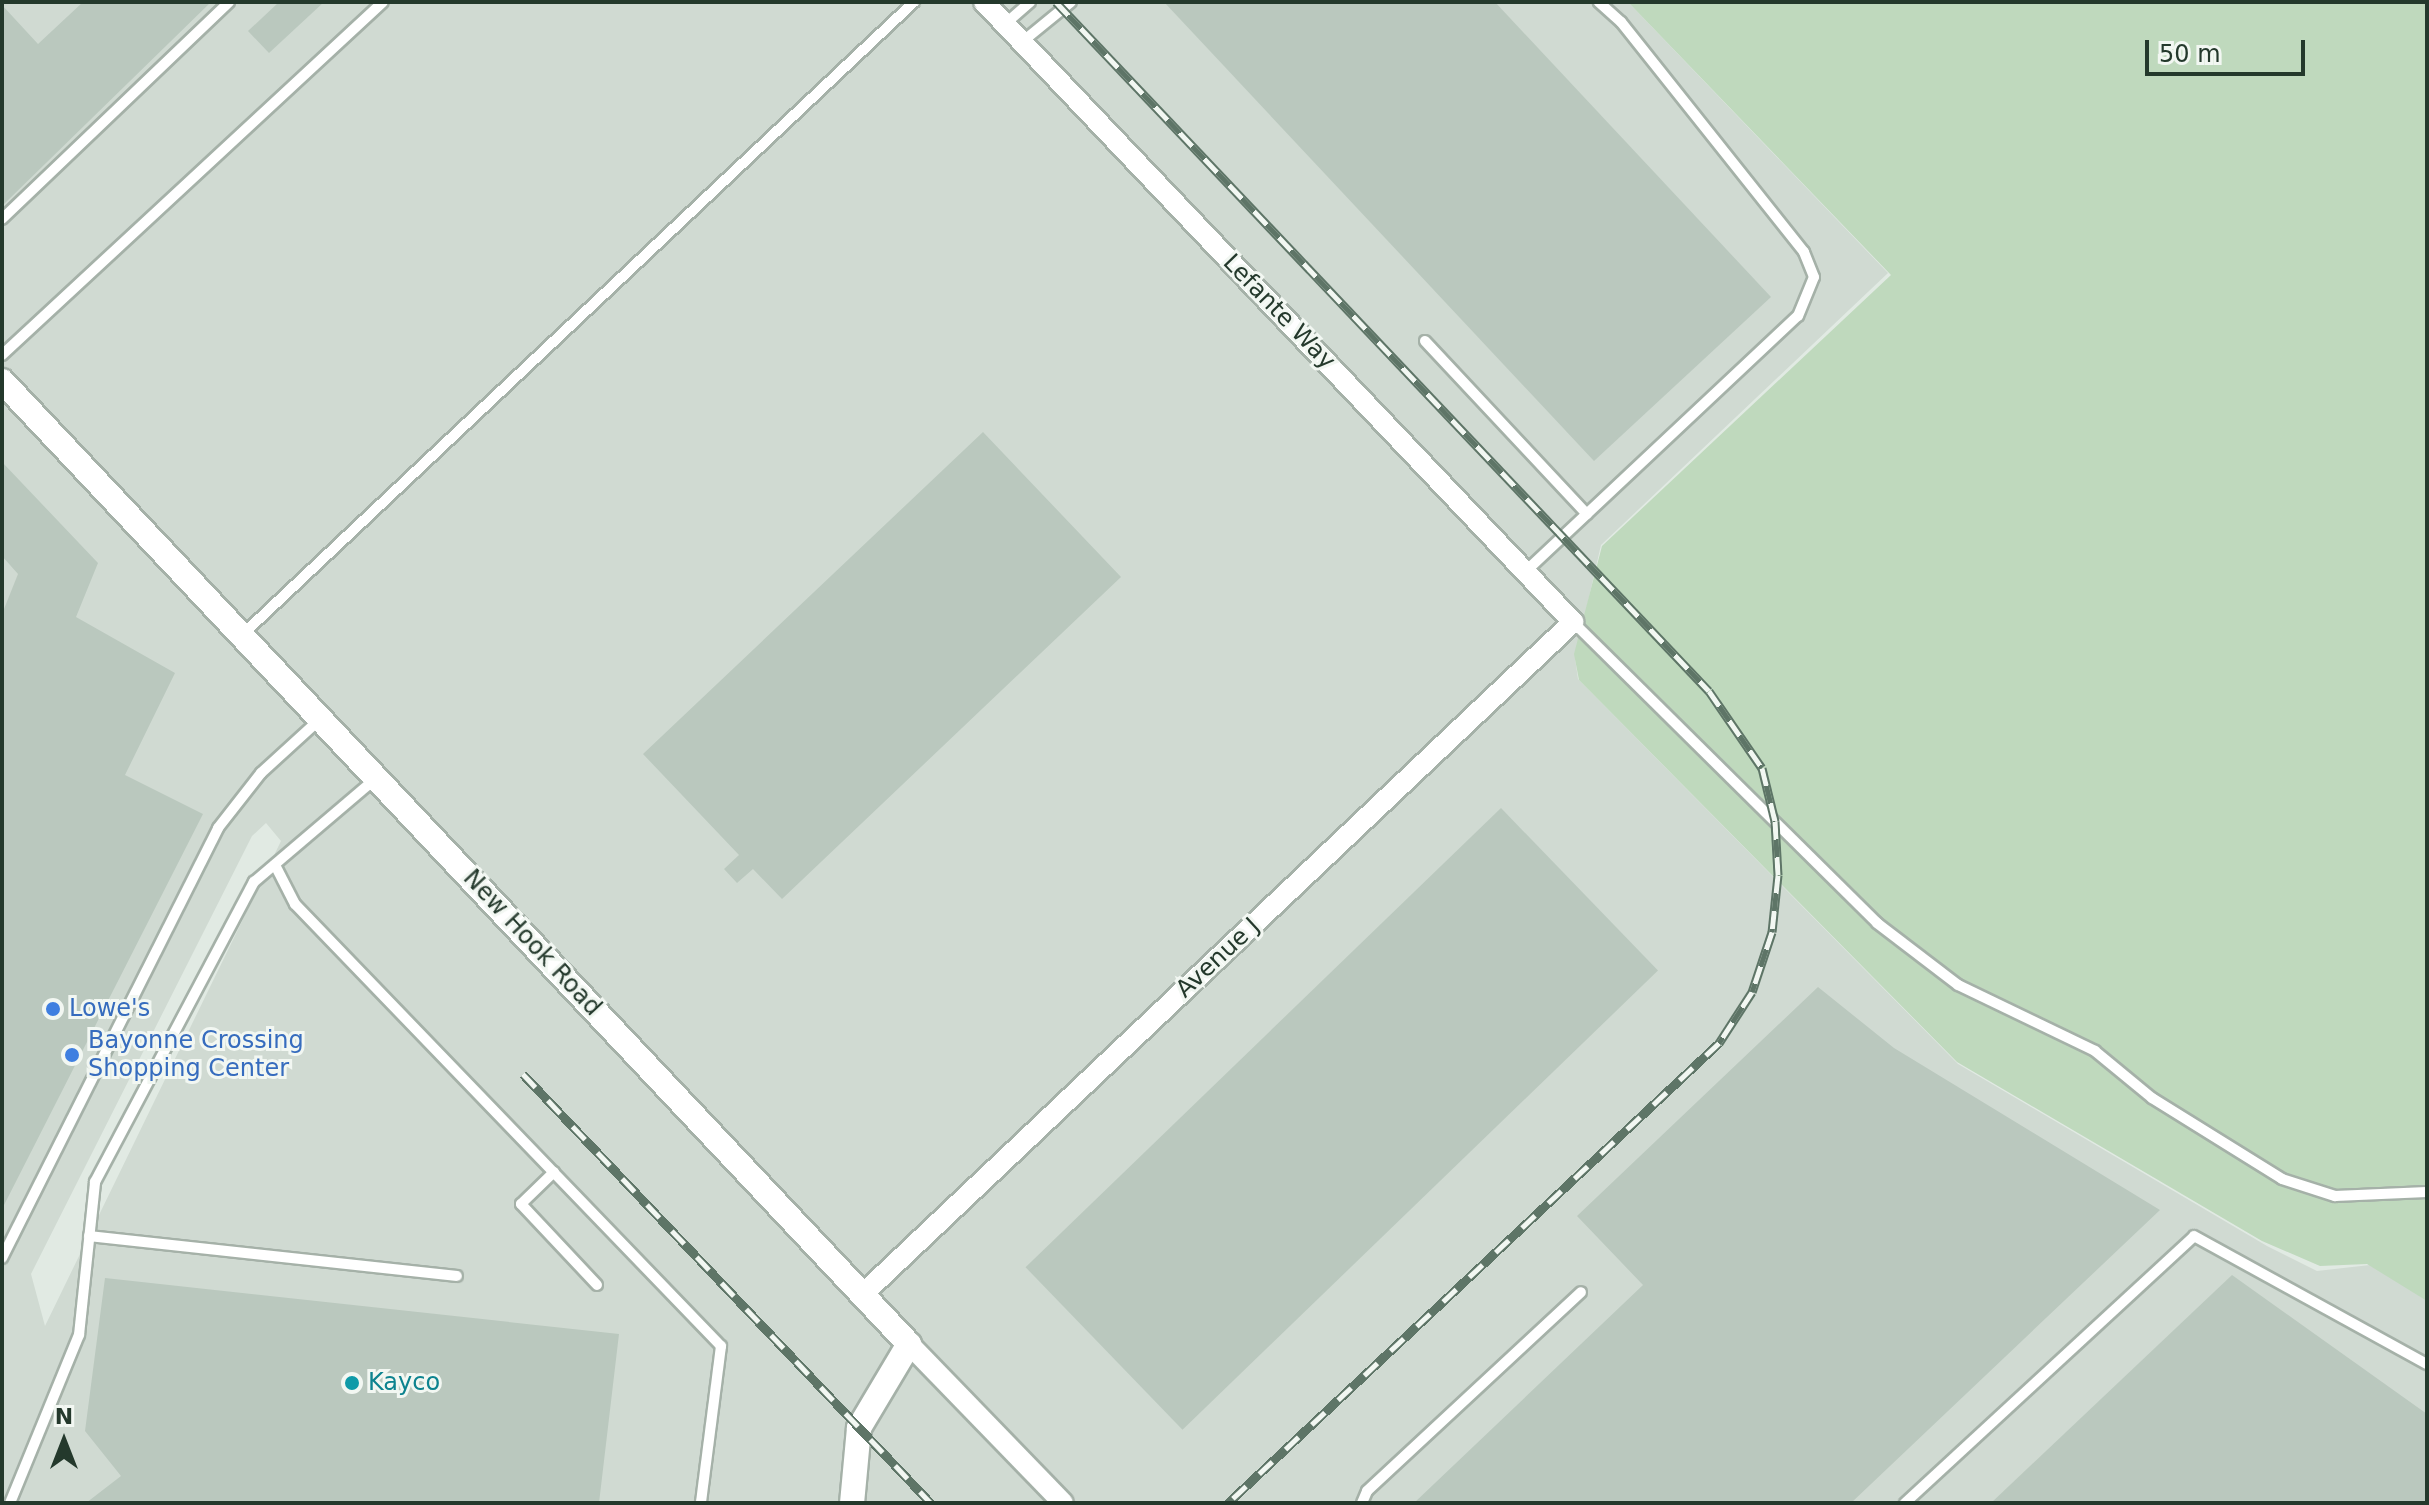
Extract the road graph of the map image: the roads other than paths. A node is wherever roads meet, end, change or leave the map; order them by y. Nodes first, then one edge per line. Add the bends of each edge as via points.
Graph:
1 (229, 2) edge
2 (383, 2) edge
3 (914, 2) edge
4 (984, 2) edge
5 (1030, 2) edge
6 (1071, 2) edge
7 (1599, 2) edge
8 (1005, 24) junction
9 (1022, 42) junction
10 (2, 219) edge
11 (1425, 341) dead end
12 (2, 355) edge
13 (2, 381) edge
14 (1587, 514) junction
15 (1525, 572) junction
16 (1573, 622) junction
17 (242, 635) junction
18 (320, 719) junction
19 (376, 778) junction
20 (275, 865) junction
21 (554, 1172) junction
22 (2427, 1192) edge
23 (89, 1236) junction
24 (2, 1258) edge
25 (457, 1276) dead end
26 (597, 1285) dead end
27 (1581, 1292) dead end
28 (863, 1294) junction
29 (909, 1344) junction
30 (2427, 1364) edge
31 (10, 1503) edge
32 (701, 1503) edge
33 (852, 1503) edge
34 (1063, 1503) edge
35 (1362, 1503) edge
36 (1905, 1503) edge

1 - 10 lane
2 - 12 lane
3 - 17 lane
4 - 8 street, Lefante Way
5 - 8 lane
6 - 9 lane
7 - 14 lane via 1621,22 1804,252 1814,277 1798,316
8 - 9 street, Lefante Way
9 - 15 street, Lefante Way
11 - 14 lane
13 - 17 street, New Hook Road
14 - 15 lane
15 - 16 street, Lefante Way
16 - 22 lane via 1877,923 1958,985 2095,1051 2152,1098 2282,1179 2335,1196
16 - 28 street, Avenue J
17 - 18 street, New Hook Road
18 - 19 street, New Hook Road
18 - 24 lane via 261,773 218,828
19 - 20 lane
19 - 28 street, New Hook Road
20 - 21 lane via 295,904
20 - 23 lane via 254,882 95,1182
21 - 26 lane via 521,1204
21 - 32 lane via 721,1346
23 - 25 lane
23 - 31 lane via 79,1335
27 - 35 lane via 1367,1491
28 - 29 street, New Hook Road
29 - 33 street via 859,1428
29 - 34 street, New Hook Road
30 - 36 lane via 2194,1236

